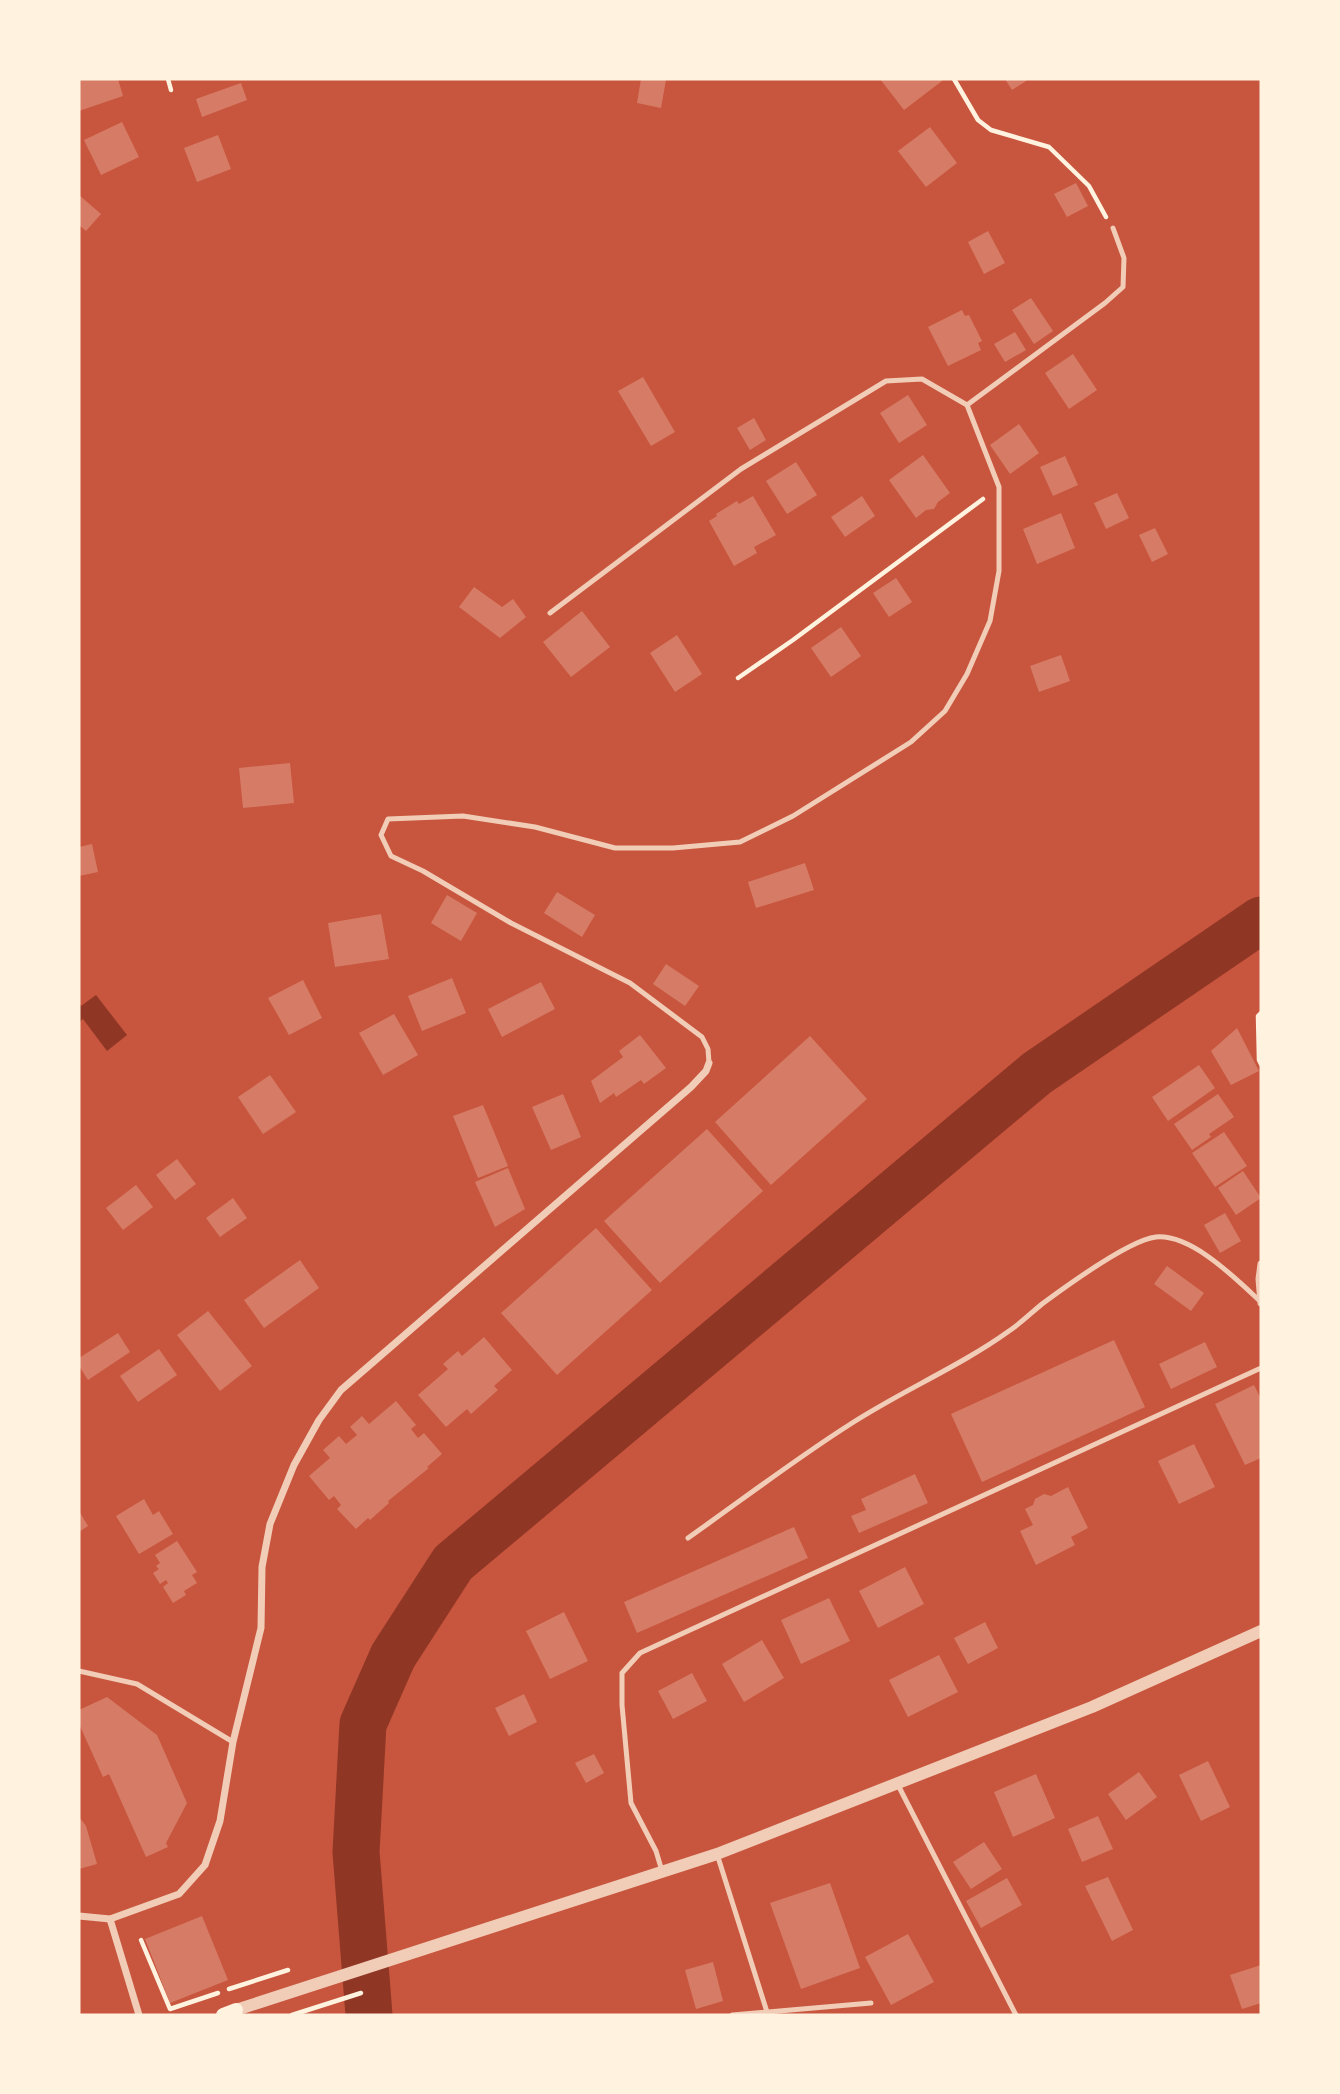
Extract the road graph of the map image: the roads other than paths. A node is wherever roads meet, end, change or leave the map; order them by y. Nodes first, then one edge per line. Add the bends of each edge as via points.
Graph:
1 (1113, 228) road end
2 (967, 405) junction
3 (550, 613) dead end
4 (709, 1063) joint
5 (1261, 1264) edge
6 (1261, 1303) edge
7 (1261, 1368) edge
8 (688, 1538) dead end
9 (1261, 1631) edge
10 (79, 1671) edge
11 (233, 1742) junction
12 (898, 1785) junction
13 (717, 1854) junction
14 (662, 1871) junction
15 (79, 1916) edge
16 (110, 1919) junction
17 (871, 2003) dead end
18 (767, 2012) junction
19 (229, 2013) edge
20 (139, 2015) edge
21 (733, 2015) edge
22 (1016, 2015) edge

1 - 2 lane via 1124,258 1123,287
2 - 3 lane via 922,379 886,381 741,468
2 - 4 lane via 999,487 999,572 990,621 967,674 945,711 911,743 793,816 740,842 615,848 535,827 463,816 388,819 381,835 391,856 630,983 702,1037
4 - 11 street via 691,1087 341,1390 319,1420 270,1524 262,1567 261,1628
5 - 6 street
6 - 8 lane via 1178,1238 1154,1237 1139,1243 1042,1304 967,1359 849,1424
7 - 14 lane via 640,1653 622,1673 631,1803
9 - 12 street via 1092,1707
10 - 11 lane via 137,1685
11 - 16 street via 220,1821 205,1865 178,1894
12 - 13 street
12 - 22 lane
13 - 14 street
13 - 18 lane
14 - 19 street
15 - 16 street
16 - 20 street
17 - 18 lane
18 - 21 lane

